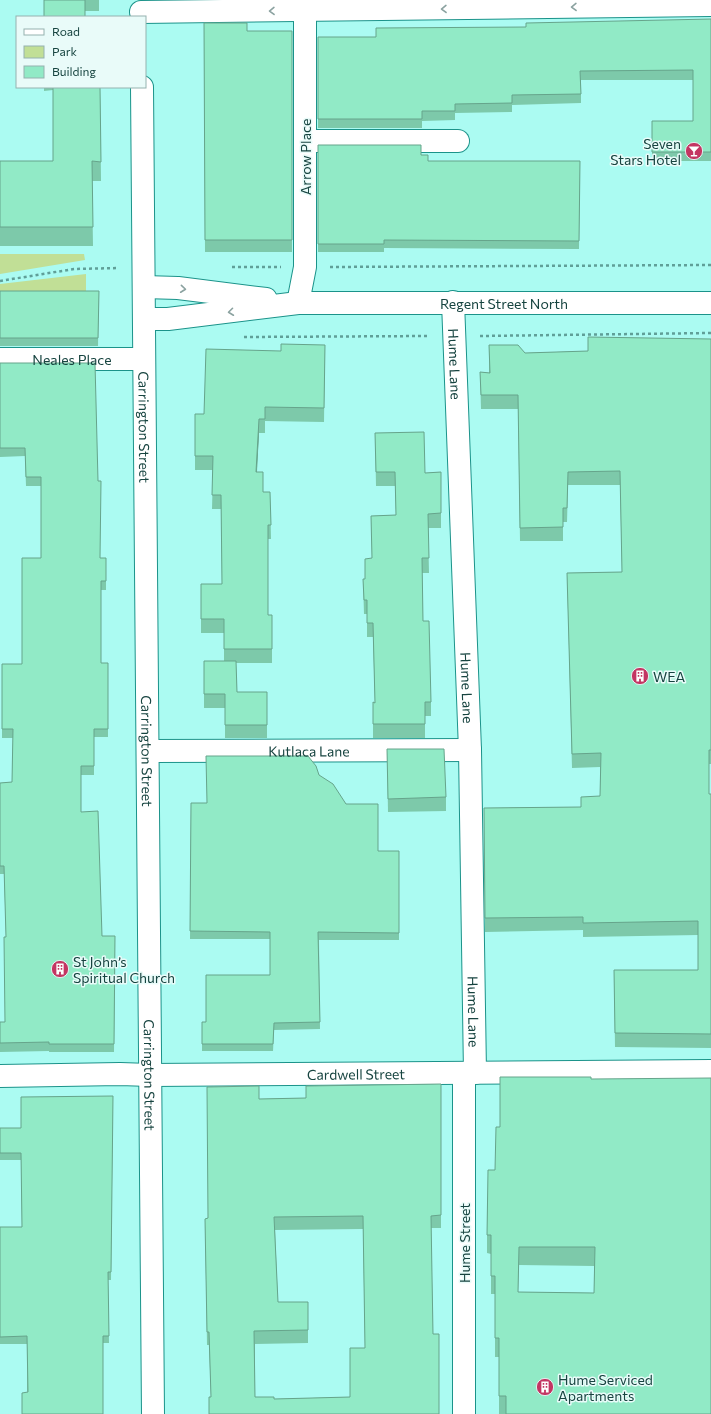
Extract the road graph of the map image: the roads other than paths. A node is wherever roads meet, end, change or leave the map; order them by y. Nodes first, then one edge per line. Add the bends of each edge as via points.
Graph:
1 (711, 5) edge
2 (141, 10) edge
3 (304, 10) junction
4 (142, 88) edge
5 (458, 140) dead end
6 (304, 141) junction
7 (144, 286) junction
8 (453, 302) junction
9 (298, 303) junction
10 (711, 303) edge
11 (144, 319) junction
12 (0, 359) edge
13 (144, 359) junction
14 (470, 750) junction
15 (148, 751) junction
16 (711, 1071) edge
17 (469, 1073) junction
18 (150, 1075) junction
19 (0, 1076) edge
20 (153, 1414) edge
21 (464, 1414) edge

1 -> 3 street
3 -> 2 street
3 - 6 street, Arrow Place
4 - 7 street, Carrington Street
5 - 6 street
6 - 9 street, Arrow Place via 305,267
7 -> 9 street, Regent Street North
7 - 11 street, Carrington Street
8 - 9 street, Regent Street North
8 - 10 street, Regent Street North
8 - 14 street, Hume Lane
9 -> 11 street, Regent Street North via 168,320
11 - 13 street, Carrington Street
12 - 13 street, Neales Place
13 - 15 street, Carrington Street
14 - 15 street, Kutlaca Lane
14 - 17 street, Hume Lane
15 - 18 street, Carrington Street
16 - 17 street, Cardwell Street
17 - 18 street, Cardwell Street
17 - 21 street, Hume Street
18 - 19 street, Cardwell Street
18 - 20 street, Carrington Street

